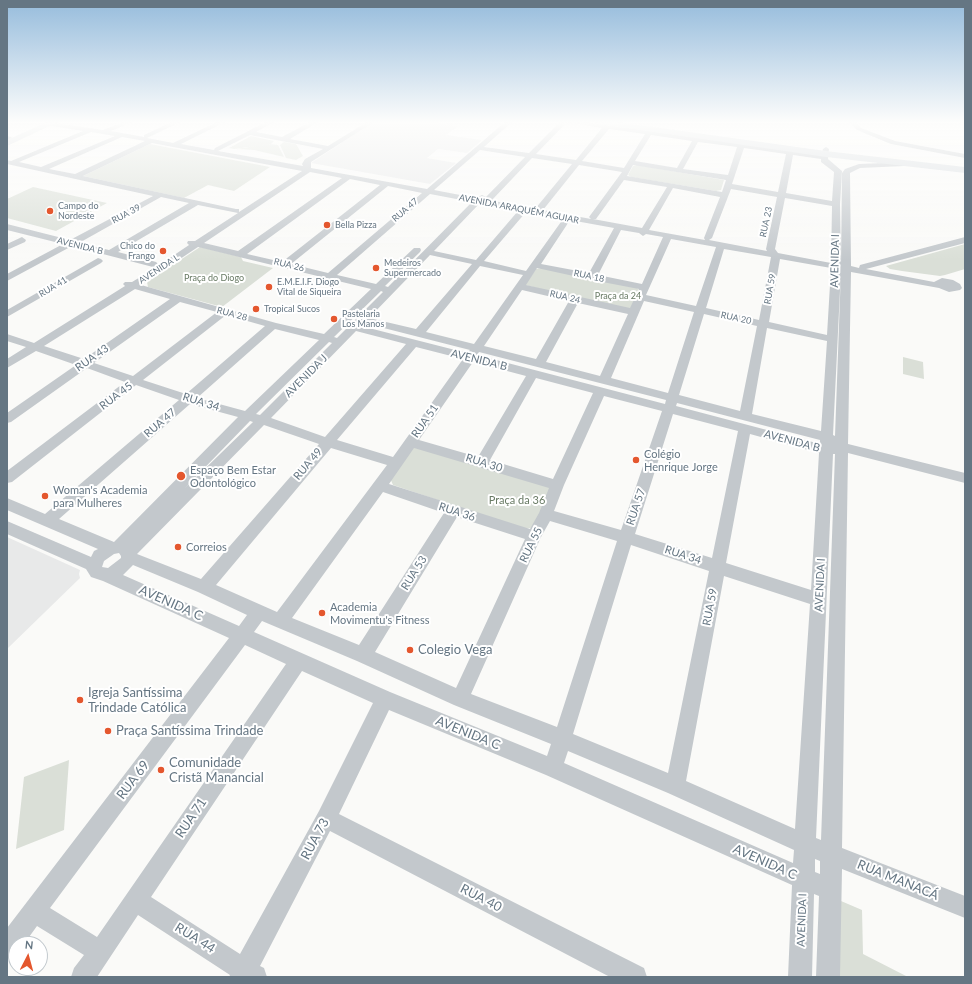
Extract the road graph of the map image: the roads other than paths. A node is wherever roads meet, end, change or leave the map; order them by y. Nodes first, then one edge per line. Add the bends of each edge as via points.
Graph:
1 (32, 168) edge
2 (45, 168) edge
3 (92, 168) edge
4 (302, 168) edge
5 (302, 168) edge
6 (307, 168) edge
7 (308, 168) edge
8 (460, 168) edge
9 (516, 168) edge
10 (573, 168) edge
11 (598, 168) edge
12 (628, 168) edge
13 (665, 168) edge
14 (733, 168) edge
15 (787, 168) edge
16 (834, 168) edge
17 (853, 168) edge
18 (944, 168) edge
19 (40, 170) junction
20 (679, 170) joint
21 (965, 170) edge
22 (624, 174) junction
23 (75, 177) junction
24 (347, 178) junction
25 (730, 178) junction
26 (385, 185) junction
27 (672, 186) junction
28 (728, 186) junction
29 (433, 191) junction
30 (836, 192) junction
31 (846, 194) junction
32 (725, 195) junction
33 (160, 196) junction
34 (782, 196) junction
35 (478, 198) junction
36 (196, 203) junction
37 (836, 204) junction
38 (524, 210) junction
39 (538, 210) junction
40 (236, 212) junction
41 (593, 217) junction
42 (567, 219) junction
43 (7, 227) edge
44 (618, 228) junction
45 (645, 230) junction
46 (7, 236) edge
47 (667, 237) junction
48 (708, 238) junction
49 (22, 240) junction
50 (965, 240) edge
51 (192, 243) junction
52 (71, 244) junction
53 (7, 247) edge
54 (720, 247) junction
55 (60, 250) junction
56 (428, 252) junction
57 (773, 253) junction
58 (73, 254) dead end
59 (110, 254) junction
60 (240, 254) junction
61 (86, 257) dead end
62 (102, 261) joint
63 (478, 263) junction
64 (153, 264) junction
65 (285, 264) junction
66 (534, 265) junction
67 (841, 266) junction
68 (863, 267) junction
69 (529, 274) junction
70 (330, 276) junction
71 (592, 277) junction
72 (965, 277) edge
73 (7, 278) edge
74 (128, 284) junction
75 (951, 285) edge
76 (520, 287) junction
77 (644, 287) junction
78 (378, 288) junction
79 (390, 291) junction
80 (965, 291) edge
81 (640, 297) junction
82 (177, 299) junction
83 (575, 300) junction
84 (700, 310) junction
85 (224, 312) junction
86 (633, 312) junction
87 (7, 314) edge
88 (358, 323) junction
89 (764, 324) junction
90 (273, 325) junction
91 (7, 337) edge
92 (416, 338) junction
93 (832, 338) junction
94 (327, 339) junction
95 (340, 341) junction
96 (31, 345) junction
97 (473, 352) junction
98 (7, 356) edge
99 (86, 363) junction
100 (7, 364) edge
101 (536, 369) junction
102 (135, 381) junction
103 (602, 386) junction
104 (188, 399) junction
105 (670, 403) junction
106 (247, 416) junction
107 (7, 419) edge
108 (262, 420) junction
109 (745, 422) junction
110 (327, 442) junction
111 (411, 442) junction
112 (832, 445) junction
113 (482, 462) junction
114 (395, 463) junction
115 (7, 478) edge
116 (965, 478) edge
117 (557, 485) junction
118 (380, 486) junction
119 (7, 504) edge
120 (453, 511) junction
121 (546, 514) junction
122 (47, 521) junction
123 (7, 527) edge
124 (534, 536) junction
125 (626, 536) junction
126 (122, 551) junction
127 (718, 566) junction
128 (100, 570) junction
129 (204, 587) junction
130 (819, 600) junction
131 (258, 612) junction
132 (280, 621) junction
133 (242, 635) junction
134 (363, 655) junction
135 (299, 660) junction
136 (460, 698) junction
137 (385, 699) junction
138 (562, 739) junction
139 (553, 768) junction
140 (675, 786) junction
141 (326, 818) junction
142 (805, 844) junction
143 (831, 854) junction
144 (804, 879) junction
145 (830, 890) junction
146 (135, 900) junction
147 (965, 907) edge
148 (34, 911) junction
149 (7, 947) edge
150 (100, 952) junction
151 (247, 975) edge
152 (83, 977) edge
153 (636, 977) edge
154 (800, 977) edge
155 (828, 977) edge

1 - 19 street
2 - 19 street
3 - 23 street
4 - 40 street, AVENIDA L
5 - 51 street, AVENIDA L
6 - 24 street, AVENIDA ARAQUÉM AGUIAR
7 - 29 street, AVENIDA ARAQUÉM AGUIAR
8 - 29 street, RUA 47
9 - 35 street
10 - 39 street
11 - 22 street
12 - 22 street
13 - 20 street
14 - 25 street
15 - 34 street, RUA 23
16 - 30 street, AVENIDA I via 838,171
17 - 31 street, AVENIDA I via 846,173
18 - 21 main road
19 - 23 street
20 - 25 street
22 - 27 street
22 - 41 street
23 - 33 street
24 - 26 street, AVENIDA ARAQUÉM AGUIAR
24 - 60 street
25 - 28 street
26 - 29 street, AVENIDA ARAQUÉM AGUIAR
26 - 65 street
27 - 32 street
27 - 45 street
28 - 32 street
28 - 34 street
29 - 35 street, AVENIDA ARAQUÉM AGUIAR
29 - 70 street, RUA 47
30 - 31 street
30 - 37 street, AVENIDA I
31 - 67 street, AVENIDA I
32 - 48 street
33 - 36 street
33 - 52 street, RUA 39
34 - 37 street
34 - 57 street, RUA 23
35 - 38 street, AVENIDA ARAQUÉM AGUIAR
35 - 39 street, AVENIDA ARAQUÉM AGUIAR
35 - 56 street, AVENIDA J
35 - 78 street, AVENIDA J
36 - 40 street
36 - 59 street
37 - 67 street, AVENIDA I
38 - 39 street, AVENIDA ARAQUÉM AGUIAR
38 - 63 street, RUA 49
39 - 41 street, AVENIDA ARAQUÉM AGUIAR
39 - 42 street, AVENIDA ARAQUÉM AGUIAR
40 - 51 street, AVENIDA L
41 - 45 street, AVENIDA ARAQUÉM AGUIAR
42 - 44 street, AVENIDA ARAQUÉM AGUIAR
42 - 66 street, RUA 51
43 - 52 street, AVENIDA B
44 - 45 street, AVENIDA ARAQUÉM AGUIAR
44 - 71 street
45 - 47 street, AVENIDA ARAQUÉM AGUIAR
45 - 48 street, AVENIDA ARAQUÉM AGUIAR
46 - 49 street, AVENIDA B
47 - 54 street, AVENIDA ARAQUÉM AGUIAR
47 - 77 street, RUA 55
48 - 57 street, AVENIDA ARAQUÉM AGUIAR
49 - 53 street
49 - 55 street, AVENIDA B
50 - 68 street
51 - 60 street, RUA 26
51 - 64 street, AVENIDA L
51 - 74 street, AVENIDA L
52 - 55 street, RUA 39
52 - 59 street, AVENIDA B
54 - 57 street, AVENIDA ARAQUÉM AGUIAR
54 - 84 street, RUA 57
55 - 58 street, AVENIDA B
55 - 73 street, RUA 39
56 - 63 street
56 - 79 street, AVENIDA J
57 - 67 street, AVENIDA ARAQUÉM AGUIAR
57 - 89 street, RUA 59
59 - 64 street, AVENIDA B
60 - 65 street, RUA 26
61 - 62 street, AVENIDA B
62 - 87 street, RUA 41
63 - 69 street
63 - 92 street, RUA 49
64 - 74 street, AVENIDA L via 139,270
65 - 70 street, RUA 26
66 - 69 street, RUA 51
66 - 71 street, RUA 18
67 - 68 street, AVENIDA ARAQUÉM AGUIAR
67 - 75 street, AVENIDA ARAQUÉM AGUIAR
67 - 93 street, AVENIDA I
67 - 112 street, AVENIDA I
68 - 75 street, AVENIDA ARAQUÉM AGUIAR
69 - 76 street, RUA 51
70 - 78 street, RUA 26
71 - 77 street, RUA 18
72 - 75 street
74 - 82 street, RUA 28
74 - 96 street, AVENIDA L
75 - 80 street, AVENIDA ARAQUÉM AGUIAR
76 - 83 street, RUA 24
76 - 97 street, RUA 51
77 - 81 street, RUA 55
78 - 79 street, RUA 26
78 - 94 street, AVENIDA J
79 - 88 street, AVENIDA J
81 - 84 street, RUA 20
81 - 86 street, RUA 55
82 - 85 street, RUA 28
82 - 99 street, RUA 43
83 - 86 street, RUA 24
83 - 101 street
84 - 89 street, RUA 20
84 - 105 street, RUA 57
85 - 90 street, RUA 28
85 - 102 street, RUA 45
86 - 103 street, RUA 55
88 - 92 street, AVENIDA B
88 - 95 street, AVENIDA J
89 - 93 street, RUA 20
89 - 109 street, RUA 59
90 - 94 street, RUA 28
90 - 104 street, RUA 47
91 - 96 street, RUA 34
92 - 97 street, AVENIDA B
92 - 110 street, RUA 49
93 - 112 street, AVENIDA I
94 - 95 street, RUA 28
94 - 106 street, AVENIDA J
95 - 108 street, AVENIDA J
96 - 98 street, AVENIDA L
96 - 99 street, RUA 34
96 - 100 street, AVENIDA L
97 - 101 street, AVENIDA B
97 - 111 street, RUA 51
99 - 102 street, RUA 34
99 - 107 street, RUA 43
101 - 103 street, AVENIDA B
101 - 113 street
102 - 104 street, RUA 34
102 - 115 street, RUA 45
103 - 105 street, AVENIDA B
103 - 117 street, RUA 55
104 - 106 street, RUA 34
104 - 122 street, RUA 47
105 - 109 street, AVENIDA B
105 - 125 street, RUA 57
106 - 108 street, RUA 34
106 - 126 street, AVENIDA J
108 - 110 street, RUA 34
108 - 126 street, AVENIDA J
109 - 112 street, AVENIDA B
109 - 127 street, RUA 59
110 - 114 street, RUA 34
110 - 129 street, RUA 49
111 - 113 street, RUA 30
111 - 114 street, RUA 51
112 - 116 street, AVENIDA B
112 - 130 street, AVENIDA I
112 - 143 street, AVENIDA I
113 - 117 street, RUA 30
114 - 118 street, RUA 51
117 - 121 street, RUA 55
118 - 120 street, RUA 36
118 - 132 street, RUA 51
119 - 122 street
120 - 124 street, RUA 36
120 - 134 street, RUA 53
121 - 124 street, RUA 55
121 - 125 street, RUA 34
122 - 126 street
123 - 128 street, AVENIDA C
124 - 136 street, RUA 55
125 - 127 street, RUA 34
125 - 138 street, RUA 57
126 - 128 street via 99,556
126 - 128 street via 122,568
126 - 129 street
127 - 130 street, RUA 34
127 - 140 street, RUA 59
128 - 133 street, AVENIDA C
129 - 131 street
130 - 142 street, AVENIDA I
131 - 132 street
131 - 133 street, RUA 69
132 - 134 street
133 - 135 street, AVENIDA C
133 - 148 street, RUA 69
134 - 136 street
135 - 137 street, AVENIDA C
135 - 146 street, RUA 71
136 - 138 street
137 - 139 street, AVENIDA C
137 - 141 street, RUA 73
138 - 139 street, RUA 57
138 - 140 street
139 - 144 street, AVENIDA C
140 - 142 street
141 - 151 street, RUA 73
141 - 153 street, RUA 40
142 - 143 street
142 - 144 street, AVENIDA I
143 - 145 street, AVENIDA I
143 - 147 street, RUA MANACÁ
144 - 145 street, AVENIDA C
144 - 154 street, AVENIDA I
145 - 155 street, AVENIDA I
146 - 150 street, RUA 71
146 - 151 street, RUA 44
148 - 149 street, RUA 69
148 - 150 street
150 - 152 street, RUA 71

